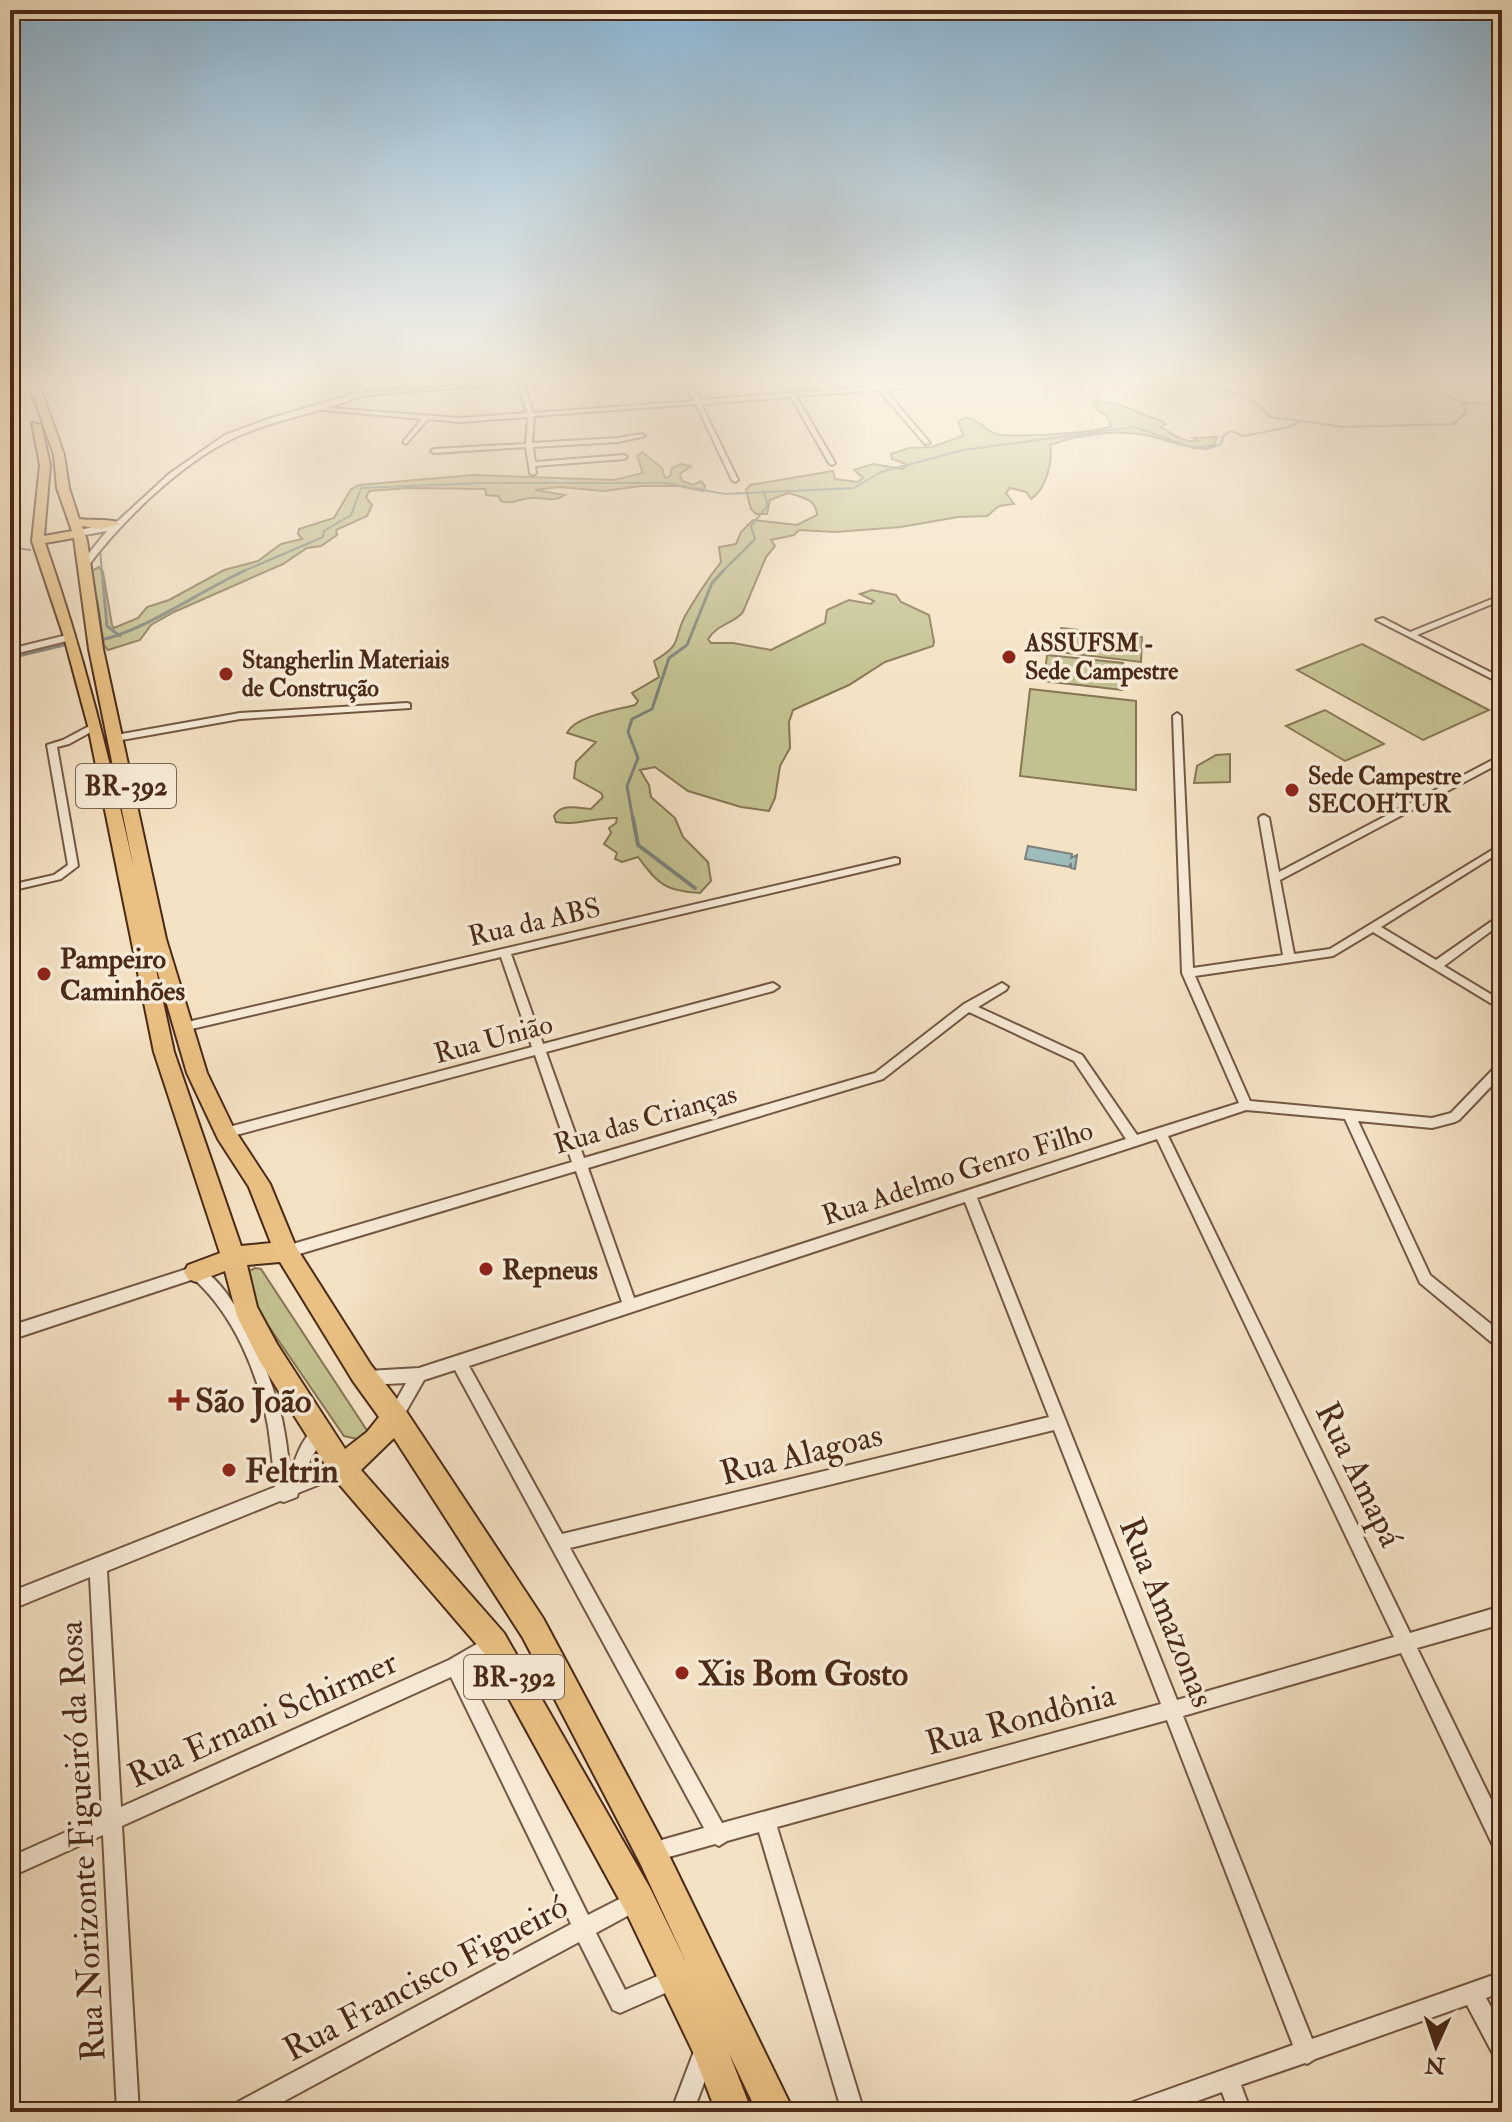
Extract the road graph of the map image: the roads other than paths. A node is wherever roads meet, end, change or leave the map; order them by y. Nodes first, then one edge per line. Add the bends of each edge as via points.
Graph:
1 (43, 483) edge
2 (62, 483) edge
3 (167, 483) edge
4 (118, 522) junction
5 (77, 528) junction
6 (38, 541) junction
7 (86, 571) junction
8 (52, 585) junction
9 (1502, 597) edge
10 (1380, 620) dead end
11 (1410, 635) junction
12 (71, 637) junction
13 (10, 652) edge
14 (1502, 681) edge
15 (407, 706) dead end
16 (1177, 716) dead end
17 (95, 726) junction
18 (66, 742) junction
19 (108, 743) junction
20 (1502, 758) edge
21 (1264, 818) dead end
22 (1502, 847) edge
23 (895, 861) dead end
24 (1275, 878) junction
25 (10, 888) edge
26 (1502, 918) edge
27 (1373, 927) junction
28 (505, 953) junction
29 (1289, 959) junction
30 (1436, 966) junction
31 (1188, 973) junction
32 (773, 987) dead end
33 (1002, 987) dead end
34 (1502, 1006) edge
35 (968, 1007) junction
36 (183, 1027) junction
37 (540, 1051) junction
38 (1502, 1067) edge
39 (1246, 1105) junction
40 (1349, 1115) junction
41 (225, 1133) junction
42 (1160, 1133) junction
43 (1134, 1141) junction
44 (580, 1164) junction
45 (969, 1195) junction
46 (289, 1257) junction
47 (219, 1270) junction
48 (630, 1306) junction
49 (10, 1333) edge
50 (1502, 1342) edge
51 (459, 1362) junction
52 (362, 1373) junction
53 (419, 1375) junction
54 (395, 1417) junction
55 (1058, 1422) junction
56 (319, 1433) junction
57 (342, 1468) junction
58 (288, 1492) junction
59 (558, 1543) junction
60 (98, 1566) junction
61 (10, 1601) edge
62 (1502, 1615) edge
63 (1404, 1641) junction
64 (494, 1643) junction
65 (455, 1666) junction
66 (1172, 1710) junction
67 (112, 1821) junction
68 (766, 1823) junction
69 (719, 1836) junction
70 (1502, 1843) edge
71 (651, 1852) junction
72 (10, 1867) edge
73 (638, 1900) junction
74 (584, 1928) junction
75 (677, 1978) junction
76 (1502, 1982) edge
77 (1472, 1992) junction
78 (708, 2044) junction
79 (1502, 2048) edge
80 (1307, 2053) junction
81 (1228, 2079) junction
82 (128, 2112) edge
83 (242, 2112) edge
84 (682, 2112) edge
85 (734, 2112) edge
86 (776, 2112) edge
87 (853, 2112) edge
88 (1136, 2112) edge
89 (1240, 2112) edge

1 - 6 highway, BR-392
2 - 5 highway, BR-392
3 - 4 street
4 - 5 highway
4 - 7 street
5 - 6 highway
5 - 7 highway, BR-392
6 - 8 highway, BR-392
7 - 8 highway via 70,585
7 - 19 highway, BR-392
8 - 12 highway, BR-392
9 - 11 street
10 - 11 street
11 - 14 street
12 - 13 street
12 - 17 highway, BR-392
15 - 19 street via 240,716
16 - 31 street
17 - 18 street
17 - 19 highway, BR-392
18 - 19 street
18 - 25 street via 52,745 73,866 57,877
19 - 36 highway, BR-392
19 - 47 highway, BR-392 / BR-392 via 164,1052 224,1234
20 - 24 street
21 - 24 street
22 - 27 street
23 - 28 street, Rua da ABS
24 - 29 street
26 - 30 street
27 - 29 street via 1333,952
27 - 30 street
28 - 36 street, Rua da ABS
28 - 37 street
29 - 31 street
30 - 34 street
31 - 39 street
32 - 37 street, Rua União
33 - 35 street, Rua das Crianças
35 - 43 street via 1078,1058
35 - 44 street, Rua das Crianças via 879,1076
36 - 41 highway, BR-392
37 - 41 street, Rua União
37 - 44 street
38 - 40 street, Rua Adelmo Genro Filho via 1455,1117 1432,1123
39 - 40 street, Rua Adelmo Genro Filho
39 - 42 street, Rua Adelmo Genro Filho
40 - 50 street via 1425,1279
41 - 46 highway, BR-392 via 259,1184
42 - 43 street, Rua Adelmo Genro Filho
42 - 63 street, Rua Amapá
43 - 45 street, Rua Adelmo Genro Filho
44 - 46 street, Rua das Crianças
44 - 48 street
45 - 48 street, Rua Adelmo Genro Filho
45 - 55 street, Rua Amazonas
46 - 47 highway via 260,1254
46 - 52 highway, BR-392
47 - 49 street
47 - 56 highway, BR-392
47 - 58 street via 213,1285 250,1349 271,1408
48 - 51 street, Rua Adelmo Genro Filho
51 - 53 street, Rua Adelmo Genro Filho
51 - 59 street
52 - 53 street, Rua Adelmo Genro Filho via 369,1379
52 - 54 highway, BR-392
53 - 54 street
54 - 57 highway via 376,1441
54 - 71 highway, BR-392 via 533,1628
55 - 59 street, Rua Alagoas
55 - 66 street, Rua Amazonas
56 - 57 highway, BR-392
56 - 58 street
57 - 58 street
57 - 64 highway, BR-392
58 - 60 street
59 - 69 street
60 - 61 street
60 - 67 street, Rua Norizonte Figueiró da Rosa
62 - 63 street, Rua Rondônia
63 - 66 street, Rua Rondônia
63 - 70 street, Rua Amapá
64 - 65 street, Rua Ernani Schirmer
64 - 73 highway, BR-392
65 - 67 street, Rua Ernani Schirmer
65 - 74 street
66 - 68 street, Rua Rondônia
66 - 80 street, Rua Amazonas
67 - 72 street, Rua Ernani Schirmer
67 - 82 street, Rua Norizonte Figueiró da Rosa
68 - 69 street, Rua Rondônia
68 - 87 street
69 - 71 street, Rua Rondônia
71 - 86 highway, BR-392
73 - 74 street, Rua Francisco Figueiró
73 - 75 highway, BR-392
74 - 75 street via 620,2003
74 - 83 street, Rua Francisco Figueiró
75 - 78 highway, BR-392
76 - 77 street
77 - 79 street
77 - 80 street
78 - 84 street
78 - 85 highway, BR-392
80 - 81 street
81 - 88 street
81 - 89 street

